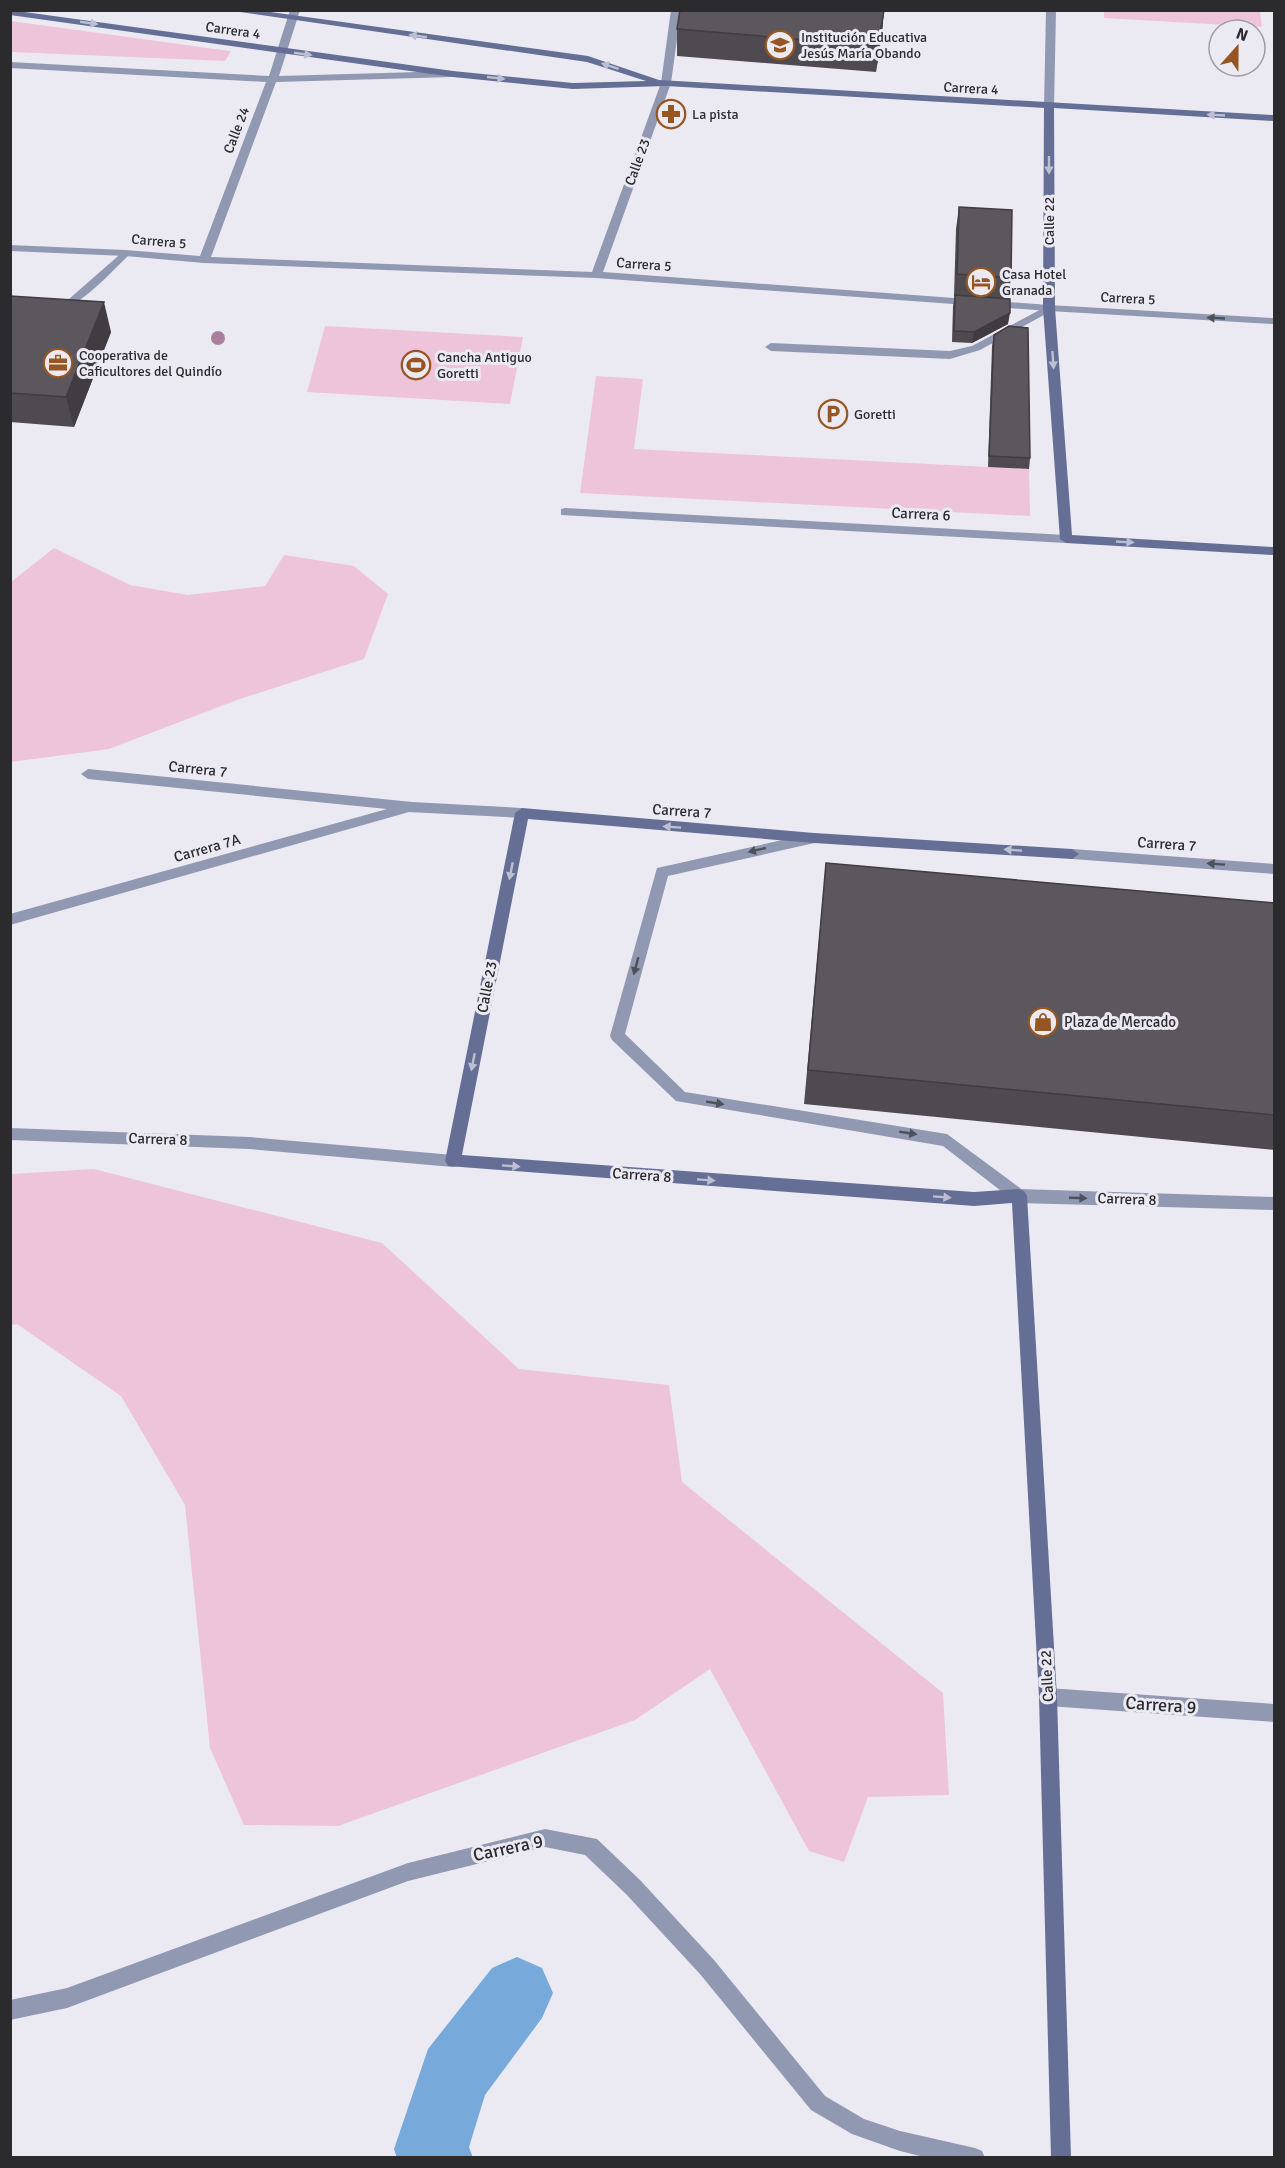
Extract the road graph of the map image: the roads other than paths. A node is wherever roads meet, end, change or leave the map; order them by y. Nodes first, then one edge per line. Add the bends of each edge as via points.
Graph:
1 (231, 10) edge
2 (676, 10) edge
3 (1051, 10) edge
4 (10, 12) edge
5 (293, 15) edge
6 (283, 51) junction
7 (10, 65) edge
8 (453, 74) junction
9 (272, 79) junction
10 (666, 84) junction
11 (1049, 107) junction
12 (1275, 118) edge
13 (10, 248) edge
14 (125, 253) junction
15 (204, 260) junction
16 (596, 275) junction
17 (43, 308) edge
18 (1049, 308) junction
19 (1275, 321) edge
20 (771, 347) dead end
21 (565, 512) dead end
22 (1066, 538) junction
23 (1275, 551) edge
24 (88, 774) dead end
25 (412, 807) junction
26 (522, 813) junction
27 (814, 838) junction
28 (1072, 854) joint
29 (1275, 869) edge
30 (10, 920) edge
31 (10, 1134) edge
32 (453, 1161) junction
33 (1019, 1196) junction
34 (1275, 1204) edge
35 (1048, 1697) junction
36 (1275, 1713) edge
37 (10, 2010) edge
38 (975, 2157) edge
39 (1061, 2157) edge

1 - 5 main road, Carrera 4
2 - 10 street, Calle 23
3 - 11 street, Calle 22
4 -> 6 main road, Carrera 4
5 - 6 street, Calle 24
10 -> 5 main road, Carrera 4 via 588,59
6 -> 8 main road, Carrera 4
6 - 9 street, Calle 24
7 - 9 street, Carrera 4
8 - 9 street, Carrera 4
8 -> 10 main road, Carrera 4 via 573,86
9 - 15 street, Calle 24
10 - 11 main road, Carrera 4
10 - 16 street, Calle 23
12 -> 11 main road, Carrera 4
11 -> 18 main road, Calle 22
13 - 14 street, Carrera 5
14 - 15 street, Carrera 5
14 - 17 street via 73,301 54,309
15 - 16 street, Carrera 5
16 - 18 street, Carrera 5
19 -> 18 street, Carrera 5
18 - 20 street via 976,348 950,355
18 -> 22 main road, Calle 22
21 - 22 street, Carrera 6
22 -> 23 main road, Carrera 6
24 - 25 street, Carrera 7
25 - 26 street, Carrera 7
25 - 30 street, Carrera 7A
27 -> 26 main road, Carrera 7
26 -> 32 main road, Calle 23
28 -> 27 main road, Carrera 7
27 -> 33 street via 662,872 617,1036 681,1097 947,1140
29 -> 28 street, Carrera 7
31 - 32 street, Carrera 8 via 249,1143
32 -> 33 main road, Carrera 8 via 974,1199
33 -> 34 street, Carrera 8
33 - 35 main road, Calle 22
35 - 36 street, Carrera 9
35 - 39 main road, Calle 22
37 - 38 street, Carrera 9 via 67,1998 408,1872 545,1838 590,1846 633,1887 707,1967 818,2103 869,2131

